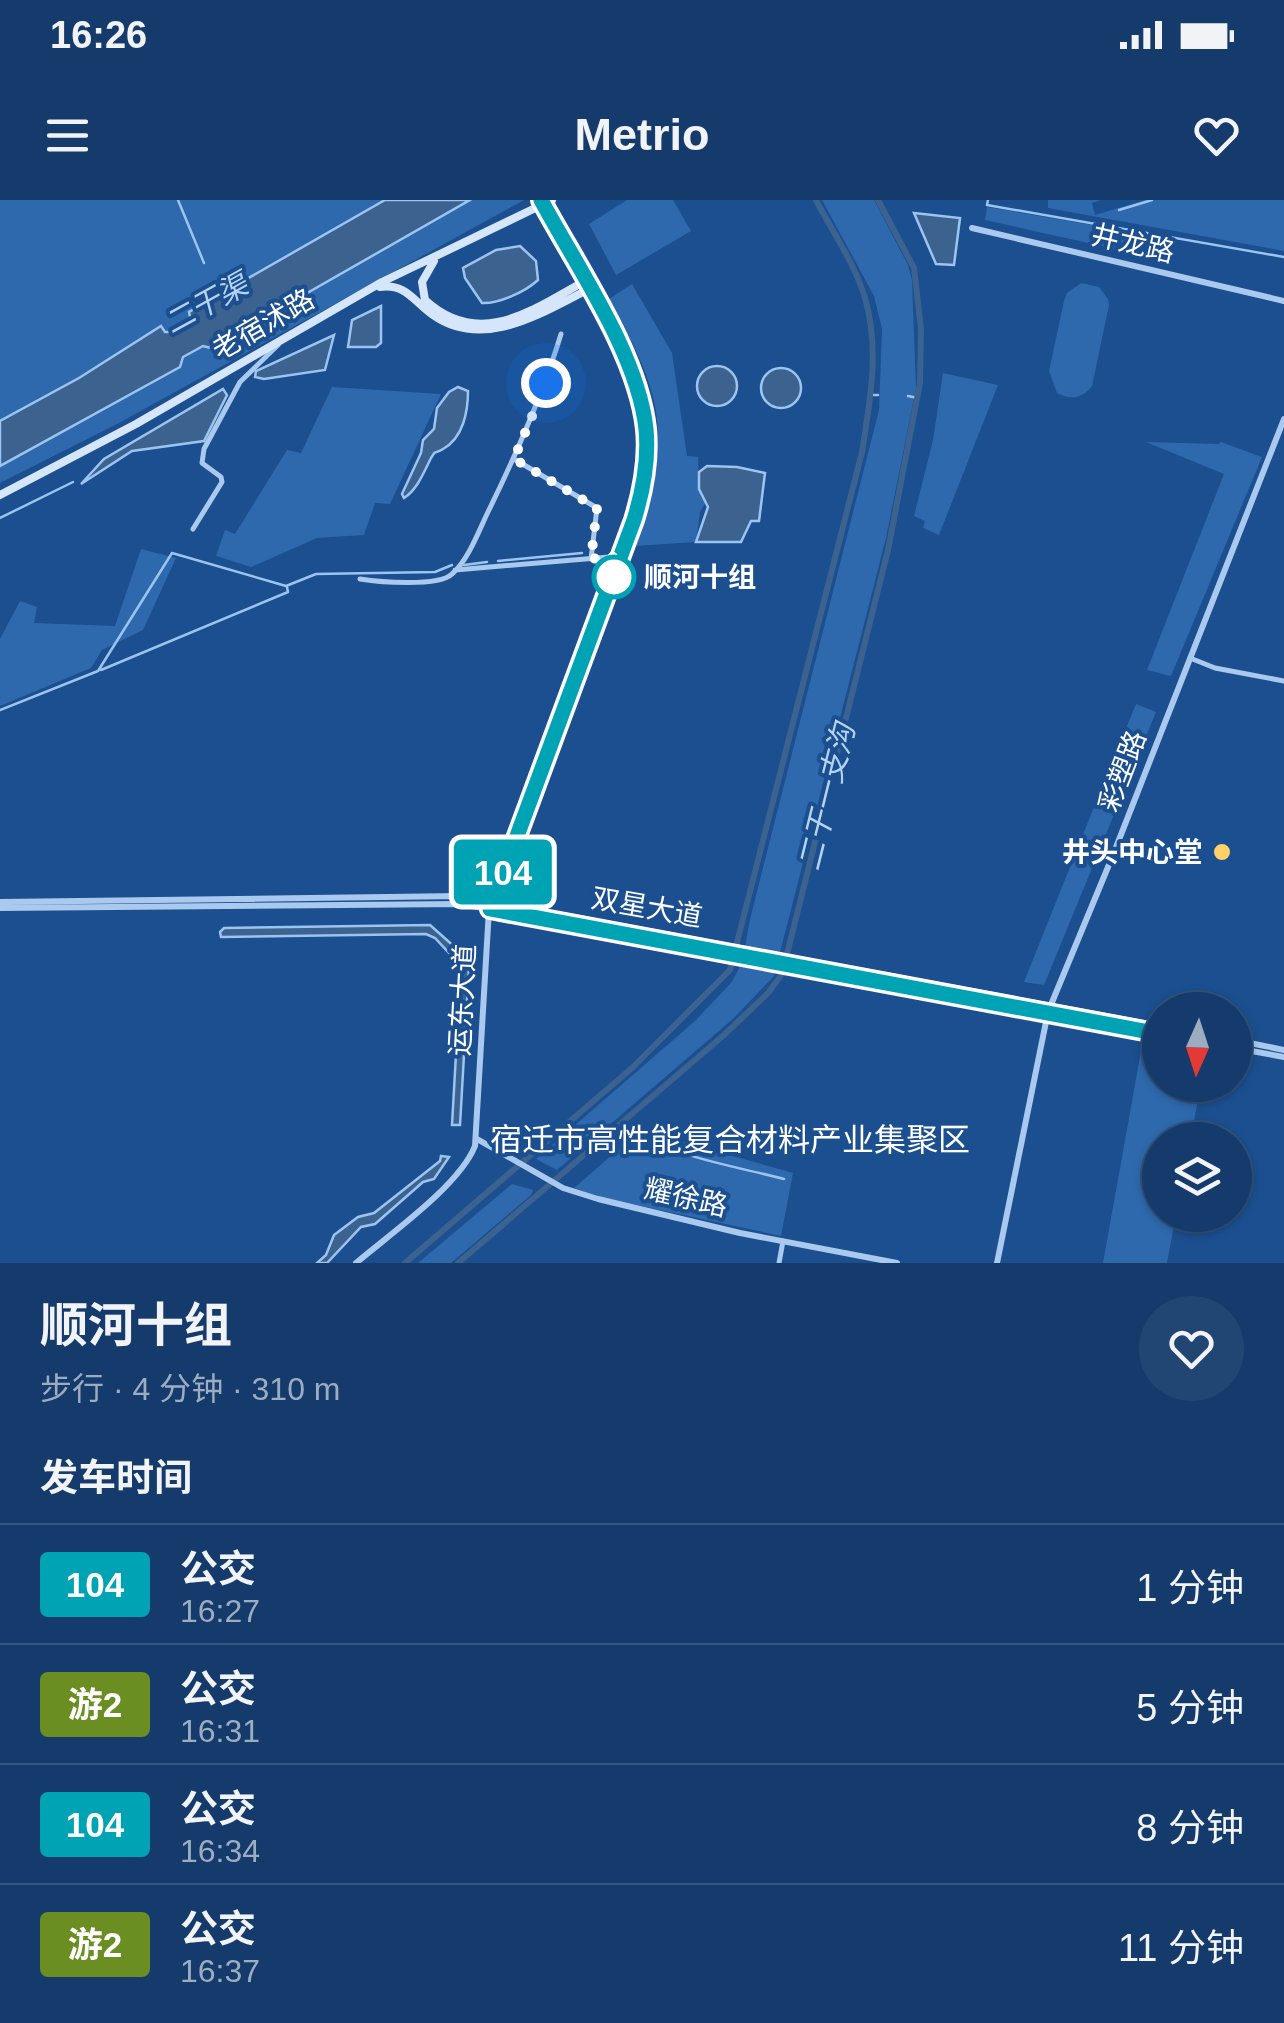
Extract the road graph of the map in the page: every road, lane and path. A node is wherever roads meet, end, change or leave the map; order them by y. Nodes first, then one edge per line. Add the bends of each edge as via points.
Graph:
1 (541, 200) edge
2 (552, 200) edge
3 (972, 228) dead end
4 (444, 253) junction
5 (587, 285) junction
6 (371, 288) junction
7 (1284, 301) edge
8 (561, 334) dead end
9 (283, 339) junction
10 (1284, 418) edge
11 (514, 459) junction
12 (0, 495) edge
13 (193, 529) dead end
14 (621, 556) junction
15 (591, 559) junction
16 (455, 570) junction
17 (360, 579) dead end
18 (1190, 658) junction
19 (1284, 681) edge
20 (0, 904) edge
21 (491, 905) junction
22 (1049, 1008) junction
23 (1142, 1023) edge
24 (1142, 1030) edge
25 (1252, 1046) edge
26 (1252, 1049) edge
27 (1284, 1050) edge
28 (1284, 1057) edge
29 (477, 1139) junction
30 (783, 1241) junction
31 (356, 1263) edge
32 (779, 1263) edge
33 (897, 1263) edge
34 (997, 1263) edge

1 - 5 main road, 运东大道, bridge
2 - 4 main road, 老宿沭路
3 - 7 street, 井龙路
4 - 5 main road via 424,273 421,290 435,309 460,321 514,318
4 - 6 main road, 老宿沭路
5 - 6 main road via 532,317 487,330 438,319 398,287
5 - 14 street, 运东大道 via 630,367 646,432 643,487
6 - 9 main road, 老宿沭路
8 - 11 street
9 - 12 main road, 老宿沭路
9 - 13 street via 240,382 204,449 202,463 222,482
10 - 18 street, 彩塑路
11 - 15 street via 597,508
11 - 16 street
14 - 15 street
14 - 21 street, 运东大道
15 - 16 street
16 - 17 street via 442,579
18 - 19 street
18 - 22 street, 彩塑路
20 - 21 street, 双星大道
21 - 22 street, 双星大道
21 - 29 street, 运东大道
22 - 23 street
22 - 24 street
22 - 34 street, 彩塑路
25 - 27 street
26 - 28 street
29 - 30 street, 耀徐路 via 563,1188
29 - 31 street, 运东大道 via 452,1180
30 - 32 street
30 - 33 street, 耀徐路

